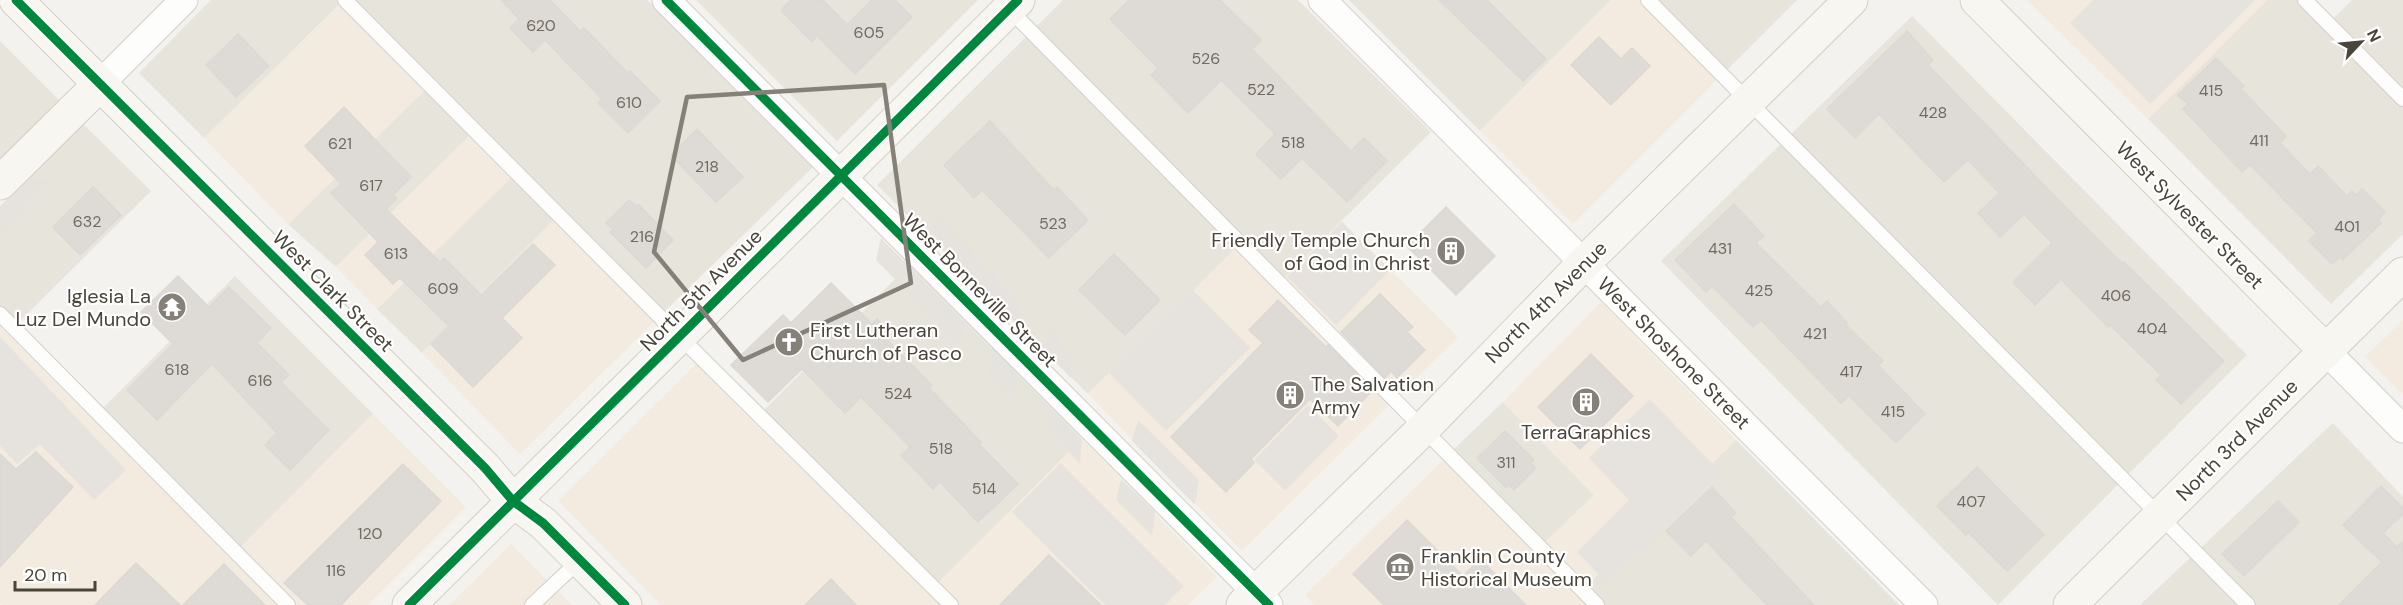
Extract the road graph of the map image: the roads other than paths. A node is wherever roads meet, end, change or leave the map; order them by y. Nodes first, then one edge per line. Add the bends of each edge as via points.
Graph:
1 (16, 0) edge
2 (184, 0) edge
3 (345, 0) edge
4 (666, 0) edge
5 (1322, 0) edge
6 (1648, 0) edge
7 (1851, 0) edge
8 (1977, 0) edge
9 (2305, 0) edge
10 (1009, 3) edge
11 (100, 84) junction
12 (2403, 99) edge
13 (1748, 100) junction
14 (841, 176) junction
15 (0, 183) edge
16 (1584, 263) junction
17 (2403, 274) edge
18 (0, 314) edge
19 (679, 336) junction
20 (2326, 351) junction
21 (1424, 428) junction
22 (2403, 429) edge
23 (513, 501) junction
24 (2160, 516) junction
25 (580, 560) junction
26 (1256, 601) edge
27 (288, 605) edge
28 (409, 605) edge
29 (532, 605) edge
30 (625, 605) edge
31 (951, 605) edge
32 (1597, 605) edge
33 (1924, 605) edge
34 (2070, 605) edge
35 (2248, 605) edge

1 - 11 street, West Clark Street
2 - 11 street
3 - 19 lane
4 - 14 street, West Bonneville Street
5 - 16 street, West Shoshone Street
6 - 13 lane
7 - 13 street, North 4th Avenue
8 - 20 street, West Sylvester Street
9 - 12 lane
10 - 14 street, North 5th Avenue
10 - 21 lane
11 - 15 street
11 - 23 street, West Clark Street via 485,468
13 - 16 street, North 4th Avenue
13 - 24 lane
14 - 19 street, North 5th Avenue
14 - 26 street, West Bonneville Street
16 - 21 street, North 4th Avenue
16 - 33 street, West Shoshone Street
17 - 20 street, North 3rd Avenue
18 - 27 lane
19 - 23 street, North 5th Avenue
19 - 31 lane
20 - 22 street, West Sylvester Street
20 - 24 street, North 3rd Avenue
21 - 26 street, North 4th Avenue
21 - 32 lane
23 - 25 street, West Clark Street via 543,523
23 - 28 street, North 5th Avenue
24 - 34 street, North 3rd Avenue
24 - 35 lane
25 - 29 lane
25 - 30 street, West Clark Street

